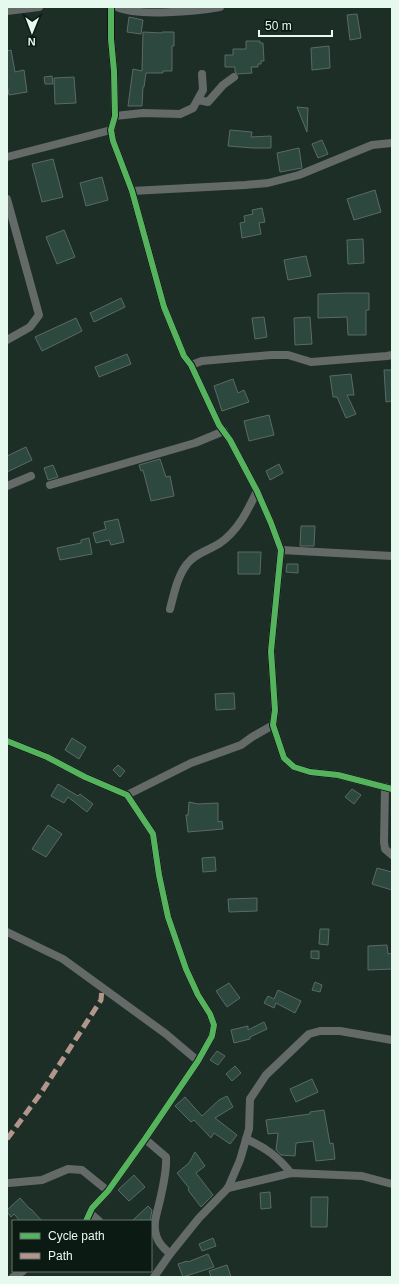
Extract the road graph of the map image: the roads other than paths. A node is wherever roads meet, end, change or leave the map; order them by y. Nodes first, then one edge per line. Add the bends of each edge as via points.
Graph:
1 (39, 7) edge
2 (112, 7) edge
3 (117, 7) edge
4 (220, 7) edge
5 (7, 11) edge
6 (202, 74) dead end
7 (234, 77) dead end
8 (198, 100) junction
9 (115, 116) junction
10 (111, 130) junction
11 (392, 143) edge
12 (7, 157) edge
13 (132, 191) junction
14 (7, 199) edge
15 (7, 340) edge
16 (392, 355) edge
17 (191, 365) junction
18 (224, 431) junction
19 (31, 476) dead end
20 (50, 485) dead end
21 (7, 486) edge
22 (257, 491) junction
23 (281, 550) junction
24 (392, 556) edge
25 (170, 609) dead end
26 (273, 726) junction
27 (7, 741) edge
28 (388, 788) edge
29 (127, 794) junction
30 (392, 854) edge
31 (7, 932) edge
32 (392, 1040) edge
33 (198, 1061) junction
34 (145, 1139) junction
35 (246, 1139) junction
36 (291, 1173) junction
37 (9, 1183) dead end
38 (392, 1184) edge
39 (228, 1188) junction
40 (108, 1191) junction
41 (90, 1213) junction
42 (86, 1220) edge
43 (98, 1220) edge
44 (170, 1254) junction
45 (154, 1274) edge

1 - 5 street
2 - 9 street
3 - 4 street via 130,11 159,12
6 - 8 street via 203,90
7 - 8 street via 208,102
8 - 9 street via 193,108 180,114 143,113
9 - 10 street
10 - 12 street
10 - 13 street
11 - 13 street via 372,145 299,175 268,183
13 - 17 street via 164,308 184,356
14 - 15 street via 39,316 30,327
16 - 17 street via 311,362 288,355 271,355
17 - 18 street
18 - 20 street via 195,443
18 - 22 street
19 - 21 street
22 - 23 street
22 - 25 street via 247,512 235,528 220,543 187,563 177,581
23 - 24 street
23 - 26 street via 271,651 275,710
26 - 28 street via 284,758 294,767
26 - 29 street via 241,745 191,763
27 - 29 street
28 - 30 street via 384,842 385,849
29 - 33 street via 153,834 168,917 186,969 214,1025 212,1036
31 - 33 street via 63,960 166,1034
32 - 35 street via 340,1031 309,1034 266,1075 250,1099
33 - 34 street
34 - 40 street
34 - 44 street via 166,1157 167,1168 154,1224 158,1242
35 - 36 street via 265,1148
35 - 39 street
36 - 38 street via 362,1176
36 - 39 street
37 - 40 street via 42,1180 68,1169 82,1170
39 - 44 street
40 - 41 street
41 - 42 street
41 - 43 street
44 - 45 street

